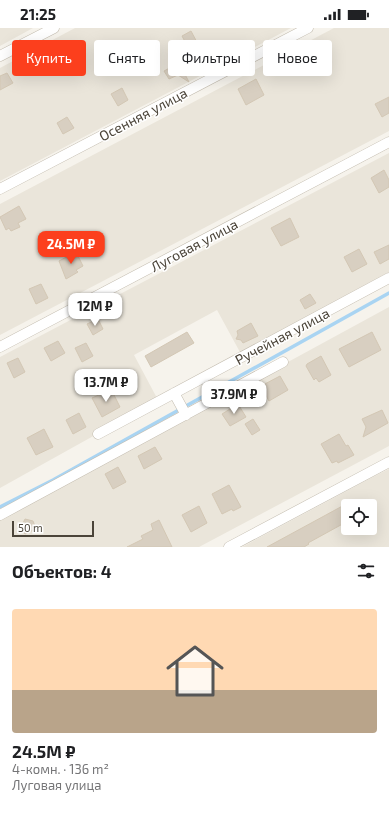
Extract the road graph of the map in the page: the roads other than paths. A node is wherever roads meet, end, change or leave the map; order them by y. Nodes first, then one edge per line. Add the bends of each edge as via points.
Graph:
1 (54, 28) edge
2 (308, 28) edge
3 (0, 56) edge
4 (389, 142) edge
5 (0, 189) edge
6 (389, 278) edge
7 (0, 347) edge
8 (284, 362) dead end
9 (174, 393) junction
10 (186, 415) junction
11 (98, 434) dead end
12 (389, 462) edge
13 (0, 515) edge
14 (229, 547) edge

1 - 3 street
2 - 5 street, Осенняя улица
4 - 7 street, Луговая улица
6 - 9 street, Ручейная улица
8 - 10 street, Ручейная улица
9 - 10 street
9 - 11 street, Ручейная улица
10 - 13 street, Ручейная улица
12 - 14 street

